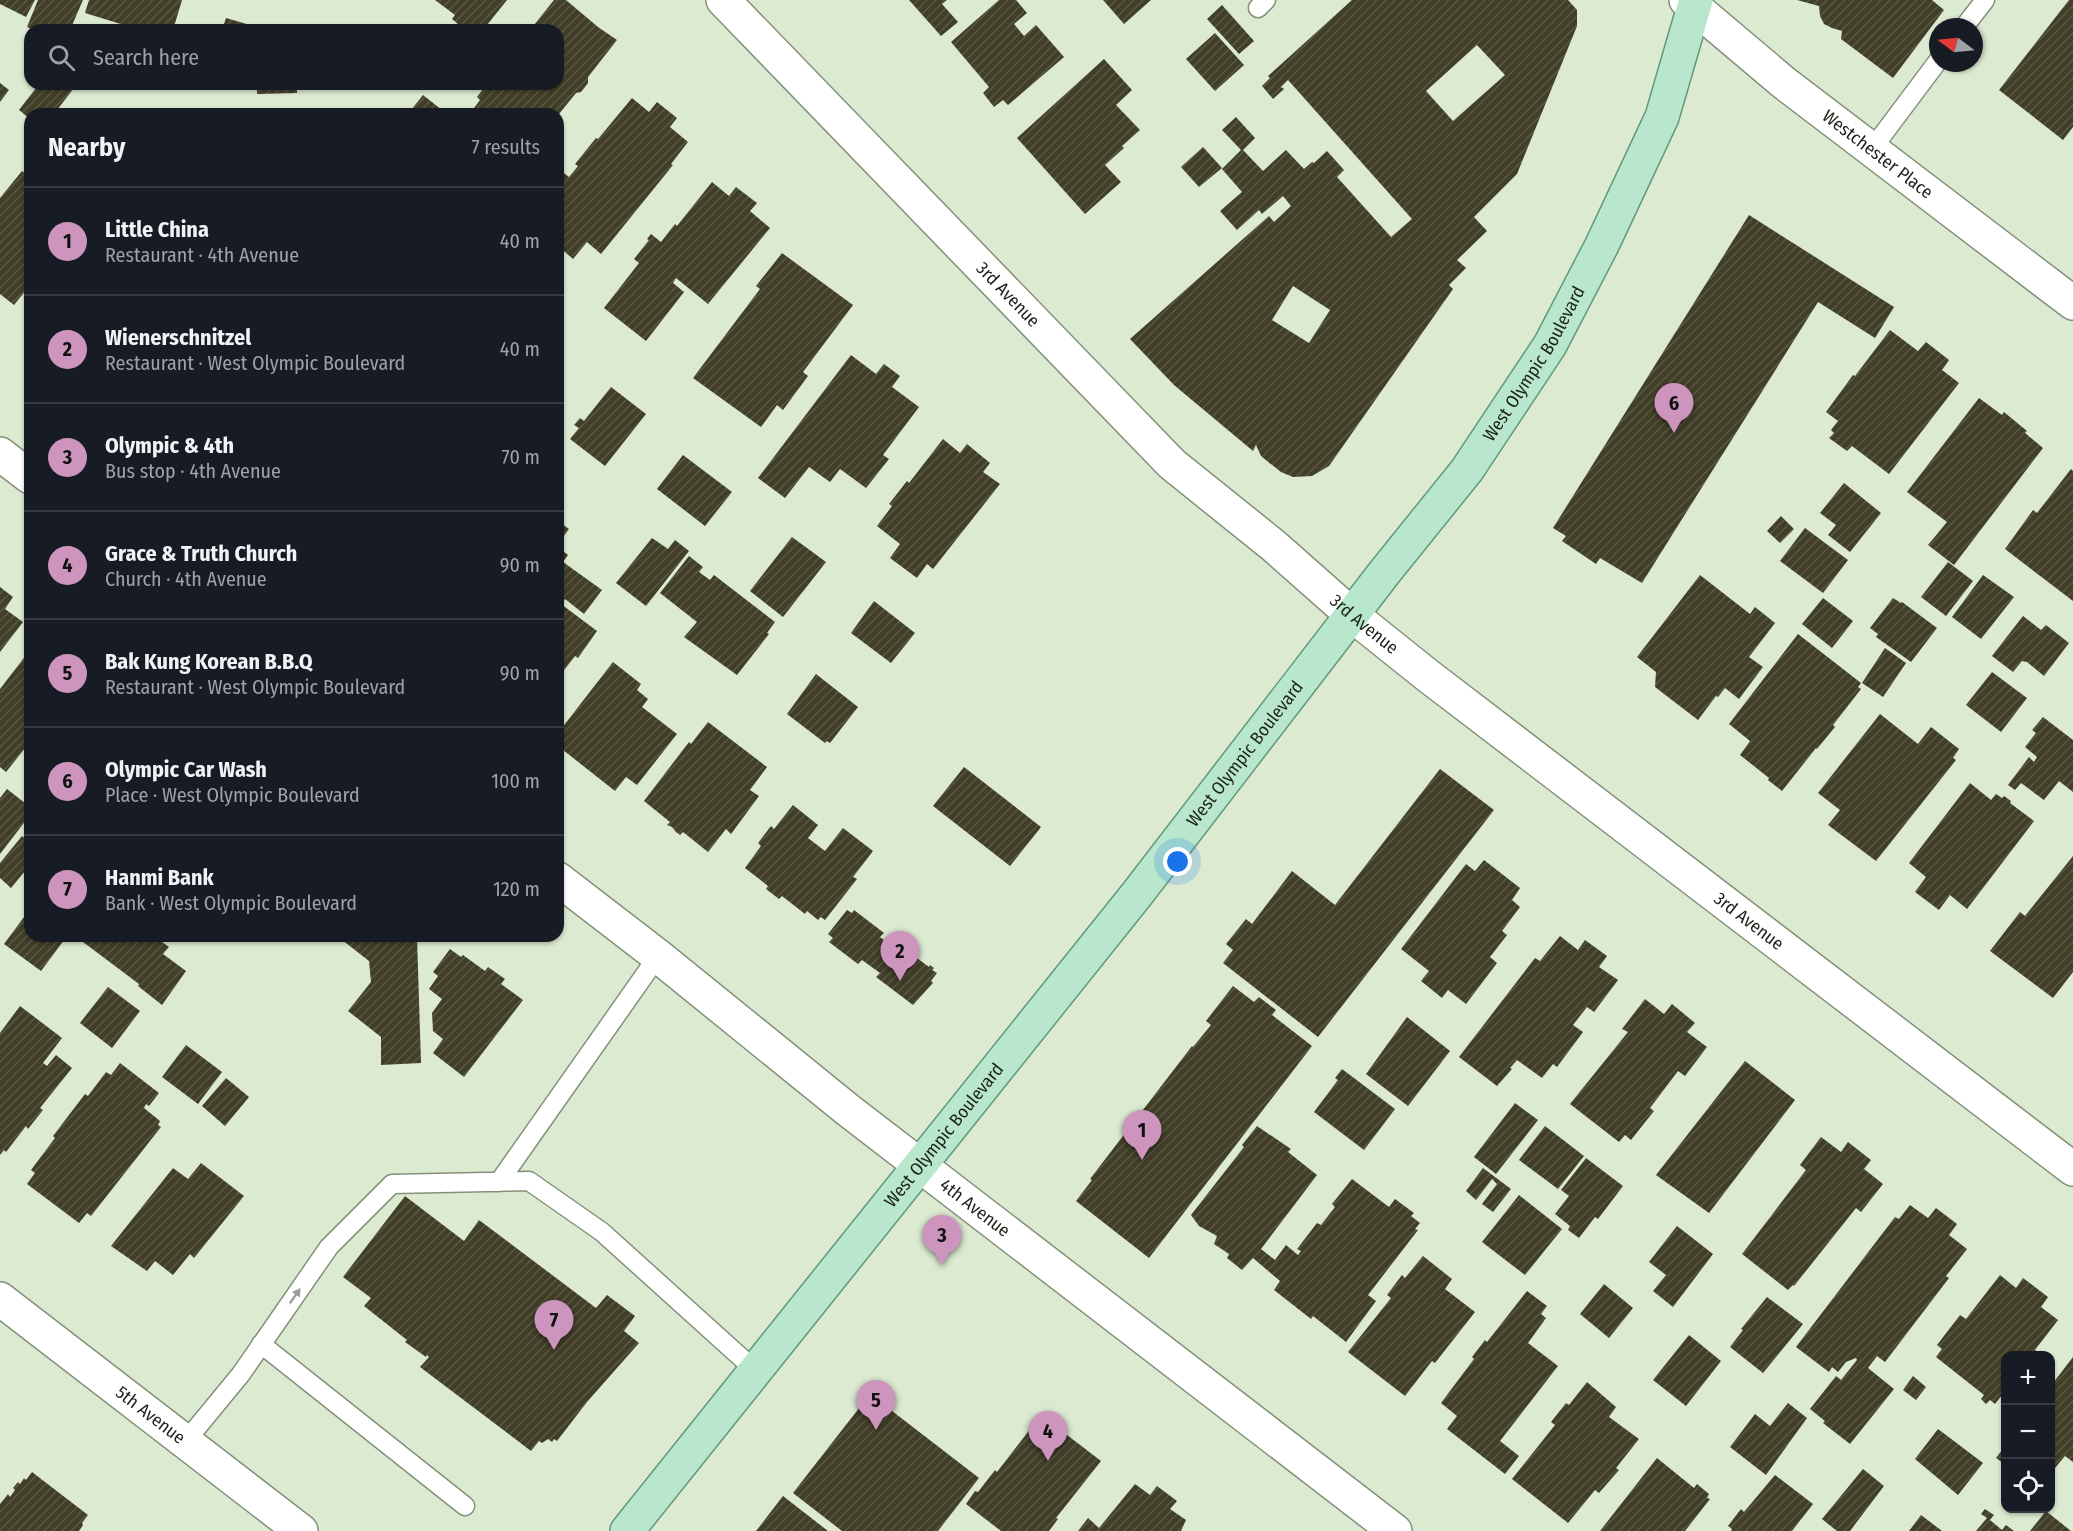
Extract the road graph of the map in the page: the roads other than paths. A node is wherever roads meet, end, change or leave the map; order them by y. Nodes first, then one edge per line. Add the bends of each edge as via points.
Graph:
1 (723, 0) edge
2 (1985, 0) edge
3 (1692, 2) edge
4 (1971, 18) edge
5 (1930, 72) edge
6 (1872, 149) junction
7 (2073, 303) edge
8 (0, 454) edge
9 (24, 472) edge
10 (1353, 615) junction
11 (564, 884) edge
12 (658, 956) junction
13 (921, 1166) junction
14 (2073, 1169) edge
15 (499, 1182) junction
16 (0, 1299) edge
17 (261, 1344) junction
18 (756, 1371) junction
19 (185, 1442) junction
20 (465, 1506) dead end
21 (301, 1531) edge
22 (627, 1531) edge
23 (1395, 1531) edge

1 - 10 street, 3rd Avenue via 1172,464
2 - 4 lane
3 - 6 street, Westchester Place via 1783,82
3 - 10 main road, West Olympic Boulevard via 1662,117 1550,345 1467,470
5 - 6 lane
6 - 7 street, Westchester Place
8 - 9 street
10 - 13 main road, West Olympic Boulevard
10 - 14 street, 3rd Avenue
11 - 12 street, 4th Avenue
12 - 13 street, 4th Avenue
12 - 15 lane
13 - 18 main road, West Olympic Boulevard
13 - 23 street, 4th Avenue
17 -> 15 lane via 329,1247 392,1184
15 - 18 lane via 529,1181 602,1232
16 - 19 street, 5th Avenue
17 - 19 lane
17 - 20 lane
18 - 22 main road, West Olympic Boulevard
19 - 21 street, 5th Avenue

